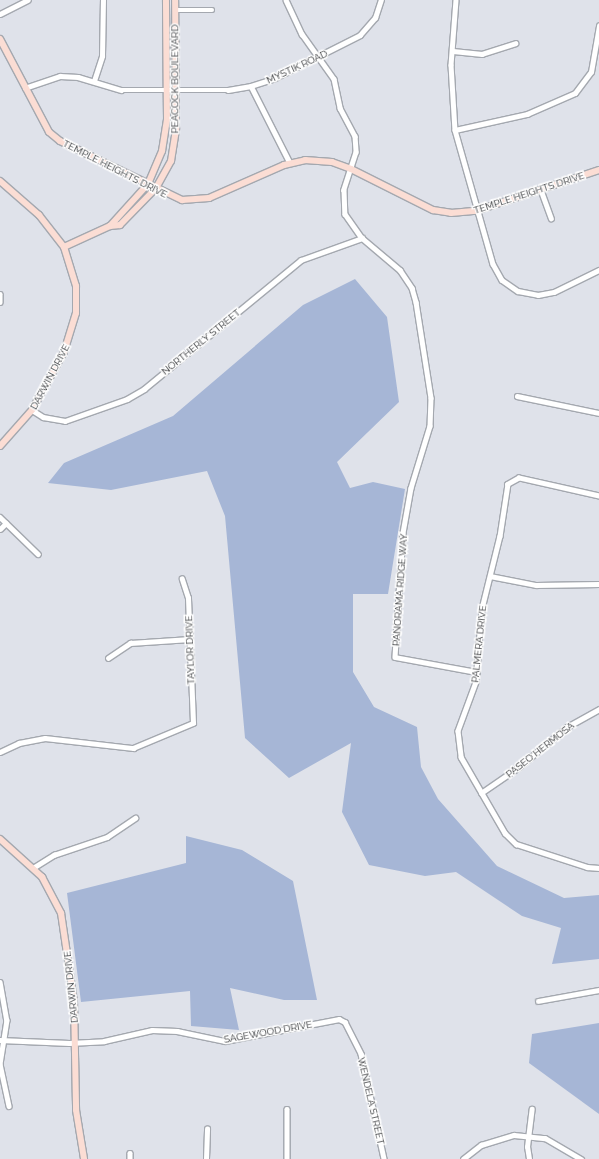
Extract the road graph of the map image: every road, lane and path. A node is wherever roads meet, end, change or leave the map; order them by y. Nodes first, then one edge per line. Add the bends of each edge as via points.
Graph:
1 (28, 0) edge
2 (103, 0) edge
3 (166, 0) edge
4 (175, 0) edge
5 (286, 0) edge
6 (381, 0) edge
7 (456, 0) edge
8 (175, 10) junction
9 (212, 10) dead end
10 (0, 14) edge
11 (599, 26) edge
12 (0, 39) edge
13 (515, 43) dead end
14 (453, 50) junction
15 (318, 57) junction
16 (94, 81) junction
17 (251, 86) junction
18 (25, 88) junction
19 (176, 88) junction
20 (166, 89) junction
21 (455, 130) junction
22 (290, 163) junction
23 (351, 169) junction
24 (599, 170) edge
25 (0, 181) edge
26 (148, 184) junction
27 (156, 188) junction
28 (541, 190) junction
29 (476, 211) junction
30 (551, 218) dead end
31 (110, 226) junction
32 (362, 238) junction
33 (64, 247) junction
34 (599, 270) edge
35 (0, 294) edge
36 (0, 302) edge
37 (517, 396) dead end
38 (32, 410) junction
39 (599, 413) edge
40 (0, 446) edge
41 (599, 496) edge
42 (0, 517) edge
43 (6, 523) junction
44 (0, 529) edge
45 (38, 554) dead end
46 (490, 576) junction
47 (182, 579) dead end
48 (599, 584) edge
49 (190, 639) junction
50 (108, 658) dead end
51 (478, 672) junction
52 (599, 709) edge
53 (0, 752) edge
54 (481, 793) junction
55 (135, 818) dead end
56 (0, 839) edge
57 (33, 868) junction
58 (599, 868) edge
59 (0, 982) edge
60 (599, 990) edge
61 (538, 1001) dead end
62 (345, 1022) joint
63 (2, 1041) edge
64 (76, 1043) junction
65 (9, 1106) dead end
66 (532, 1108) dead end
67 (287, 1109) dead end
68 (207, 1129) dead end
69 (528, 1135) junction
70 (130, 1153) dead end
71 (84, 1159) edge
72 (130, 1159) edge
73 (206, 1159) edge
74 (287, 1159) edge
75 (384, 1159) edge
76 (463, 1159) edge
77 (529, 1159) edge
78 (581, 1159) edge

1 - 10 street
2 - 16 street via 102,56
3 - 20 street, PEACOCK BOULEVARD
4 - 8 street, PEACOCK BOULEVARD
5 - 15 street via 302,34
6 - 15 street, MYSTIK ROAD via 375,18 360,35
7 - 14 street
8 - 9 street
8 - 19 street, PEACOCK BOULEVARD
11 - 21 street via 591,72 576,93 527,114
12 - 18 street, TEMPLE HEIGHTS DRIVE
13 - 14 street via 482,54
14 - 21 street via 451,92
15 - 17 street, MYSTIK ROAD
15 - 23 street via 334,79 340,108 355,136 356,152
16 - 18 street, MYSTIK ROAD via 60,76
16 - 20 street, MYSTIK ROAD via 121,90
17 - 19 street, MYSTIK ROAD via 228,90
17 - 22 street
18 - 26 street, TEMPLE HEIGHTS DRIVE via 44,124 60,141
19 - 20 street, MYSTIK ROAD
19 - 27 street, PEACOCK BOULEVARD via 176,128 171,161
20 - 26 street, PEACOCK BOULEVARD via 162,151
21 - 29 street
22 - 23 street, TEMPLE HEIGHTS DRIVE via 305,160 332,162
22 - 27 street, TEMPLE HEIGHTS DRIVE via 198,201 182,200
23 - 29 street, TEMPLE HEIGHTS DRIVE via 432,210 451,213
23 - 32 street via 344,190 345,214
24 - 28 street, TEMPLE HEIGHTS DRIVE
25 - 33 street, DARWIN DRIVE via 39,215
26 - 27 street, TEMPLE HEIGHTS DRIVE
26 - 31 street, PEACOCK BOULEVARD
27 - 31 street, PEACOCK BOULEVARD via 120,225
28 - 29 street, TEMPLE HEIGHTS DRIVE
28 - 30 street
29 - 34 street via 493,264 502,280 518,291 545,294
31 - 33 street, PEACOCK BOULEVARD
32 - 38 street, NORTHERLY STREET via 301,260 144,389 127,399 65,421 43,417
32 - 51 street, PANORAMA RIDGE WAY via 400,270 416,302 431,398 430,426 411,488 403,533 395,657
33 - 38 street, DARWIN DRIVE via 76,286 76,313 64,352
35 - 36 street
37 - 39 street
38 - 40 street, DARWIN DRIVE
41 - 46 street, PALMERA DRIVE via 519,478 511,480 508,484
42 - 43 street
43 - 44 street
43 - 45 street
46 - 48 street via 536,585
46 - 51 street, PALMERA DRIVE via 482,610
47 - 49 street, TAYLOR DRIVE via 188,598
49 - 50 street via 130,643
49 - 53 street, TAYLOR DRIVE via 193,723 134,748 45,738 19,743
51 - 54 street, PALMERA DRIVE via 458,731 461,757
52 - 54 street, PASEO HERMOSA via 567,727 519,767
54 - 58 street, PALMERA DRIVE via 505,833 516,844 587,867
55 - 57 street via 107,837 54,855
56 - 57 street, DARWIN DRIVE
57 - 64 street, DARWIN DRIVE via 54,894 63,921
59 - 63 street via 7,1020
60 - 61 street
62 - 64 street, SAGEWOOD DRIVE via 339,1019 225,1041 177,1031 152,1030 104,1041
62 - 75 street, WENDELA STREET via 361,1054
63 - 64 street, SAGEWOOD DRIVE
63 - 65 street via 0,1064
64 - 71 street, DARWIN DRIVE via 76,1110
66 - 69 street
67 - 74 street
68 - 73 street
69 - 76 street via 496,1138 481,1145
69 - 77 street
69 - 78 street via 558,1143
70 - 72 street

